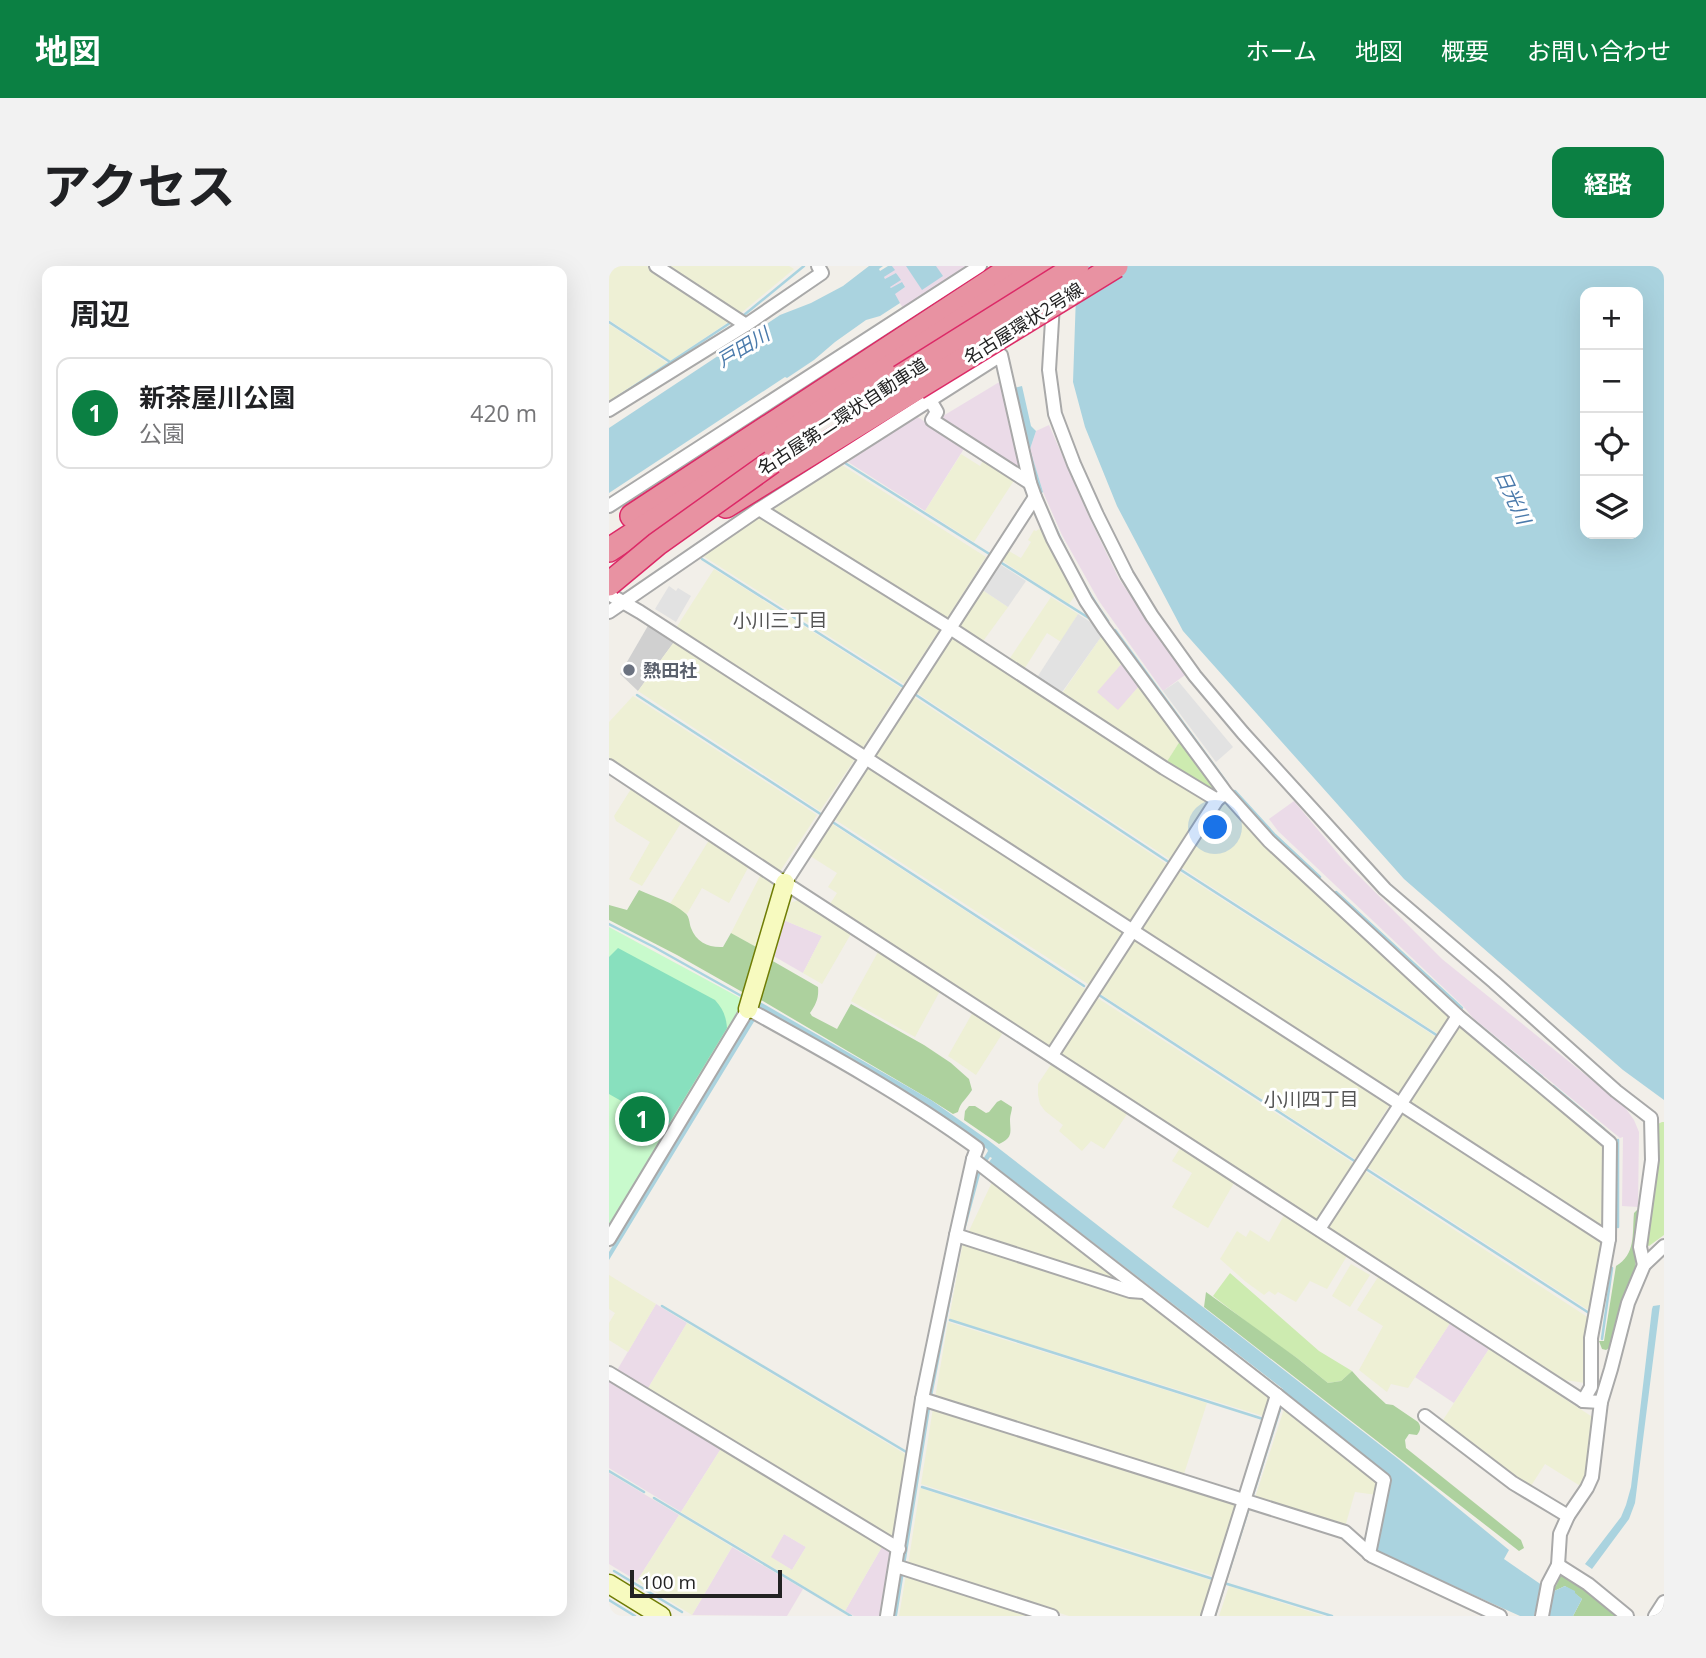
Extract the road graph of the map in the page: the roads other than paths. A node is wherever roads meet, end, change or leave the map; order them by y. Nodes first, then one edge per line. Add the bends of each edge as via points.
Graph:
1 (656, 266) edge
2 (818, 266) edge
3 (980, 266) edge
4 (1014, 266) edge
5 (1045, 266) edge
6 (1055, 266) edge
7 (1077, 266) edge
8 (1116, 266) edge
9 (746, 326) junction
10 (923, 394) junction
11 (609, 410) edge
12 (772, 462) junction
13 (1030, 483) junction
14 (711, 484) junction
15 (1035, 497) junction
16 (609, 506) edge
17 (759, 509) junction
18 (609, 532) edge
19 (609, 550) edge
20 (609, 569) edge
21 (614, 588) edge
22 (609, 594) edge
23 (609, 612) edge
24 (950, 628) junction
25 (866, 757) junction
26 (609, 766) edge
27 (1222, 797) junction
28 (785, 883) junction
29 (1132, 930) junction
30 (753, 1007) junction
31 (1458, 1016) junction
32 (1052, 1055) junction
33 (1400, 1105) junction
34 (1658, 1119) edge
35 (978, 1163) junction
36 (1319, 1229) junction
37 (960, 1237) junction
38 (609, 1239) edge
39 (1609, 1239) junction
40 (1664, 1246) edge
41 (1644, 1265) junction
42 (1145, 1292) junction
43 (609, 1373) edge
44 (1282, 1399) junction
45 (928, 1401) junction
46 (1583, 1401) junction
47 (1601, 1402) junction
48 (1425, 1416) dead end
49 (1250, 1502) junction
50 (1567, 1516) junction
51 (899, 1549) junction
52 (1369, 1554) junction
53 (1558, 1565) junction
54 (901, 1568) junction
55 (609, 1584) edge
56 (1664, 1602) edge
57 (661, 1616) edge
58 (887, 1616) edge
59 (1052, 1616) edge
60 (1207, 1616) edge
61 (1500, 1616) edge
62 (1542, 1616) edge
63 (1627, 1616) edge
64 (1655, 1616) edge

1 - 9 street
2 - 9 street via 822,273
3 - 16 street
4 - 18 highway
5 - 14 highway, 名古屋第二環状自動車道
6 - 34 street via 1049,370 1055,414 1097,515 1152,617 1195,676 1385,889 1616,1091
7 - 12 highway, 名古屋第二環状自動車道, bridge
8 - 10 highway, 名古屋環状2号線, bridge
9 - 11 street
10 - 13 street via 937,412 932,420
10 - 13 street via 1001,355
10 - 17 street
10 - 21 highway, 名古屋環状2号線
12 - 20 highway, 名古屋第二環状自動車道, bridge
12 - 21 highway, bridge via 657,544
13 - 15 street
14 - 18 highway
14 - 19 highway, 名古屋第二環状自動車道
15 - 24 street
15 - 27 street via 1086,601
17 - 21 street
17 - 24 street
21 - 22 street
21 - 23 street
21 - 25 street
24 - 25 street
24 - 27 street via 1164,768
25 - 28 street
25 - 29 street
26 - 28 street
27 - 29 street
27 - 31 street
28 - 30 street
28 - 32 street
29 - 32 street
29 - 33 street
30 - 35 street via 944,1124 977,1147
30 - 38 street
31 - 33 street
31 - 39 street via 1610,1143
32 - 36 street
33 - 36 street
33 - 39 street
34 - 41 street via 1640,1247
35 - 37 street
35 - 42 street
36 - 46 street
37 - 42 street
37 - 45 street
39 - 46 street via 1591,1338 1591,1387
40 - 41 street
41 - 47 street via 1625,1313
42 - 44 street
43 - 51 street
44 - 49 street
44 - 52 street via 1384,1480
45 - 49 street
45 - 51 street
46 - 47 street
47 - 50 street via 1592,1477
48 - 50 street via 1513,1483
49 - 52 street via 1345,1532
49 - 60 street
50 - 53 street via 1560,1534
51 - 54 street
52 - 61 street
53 - 62 street via 1548,1584
53 - 63 street
54 - 58 street
54 - 59 street
55 - 57 street
56 - 64 street

